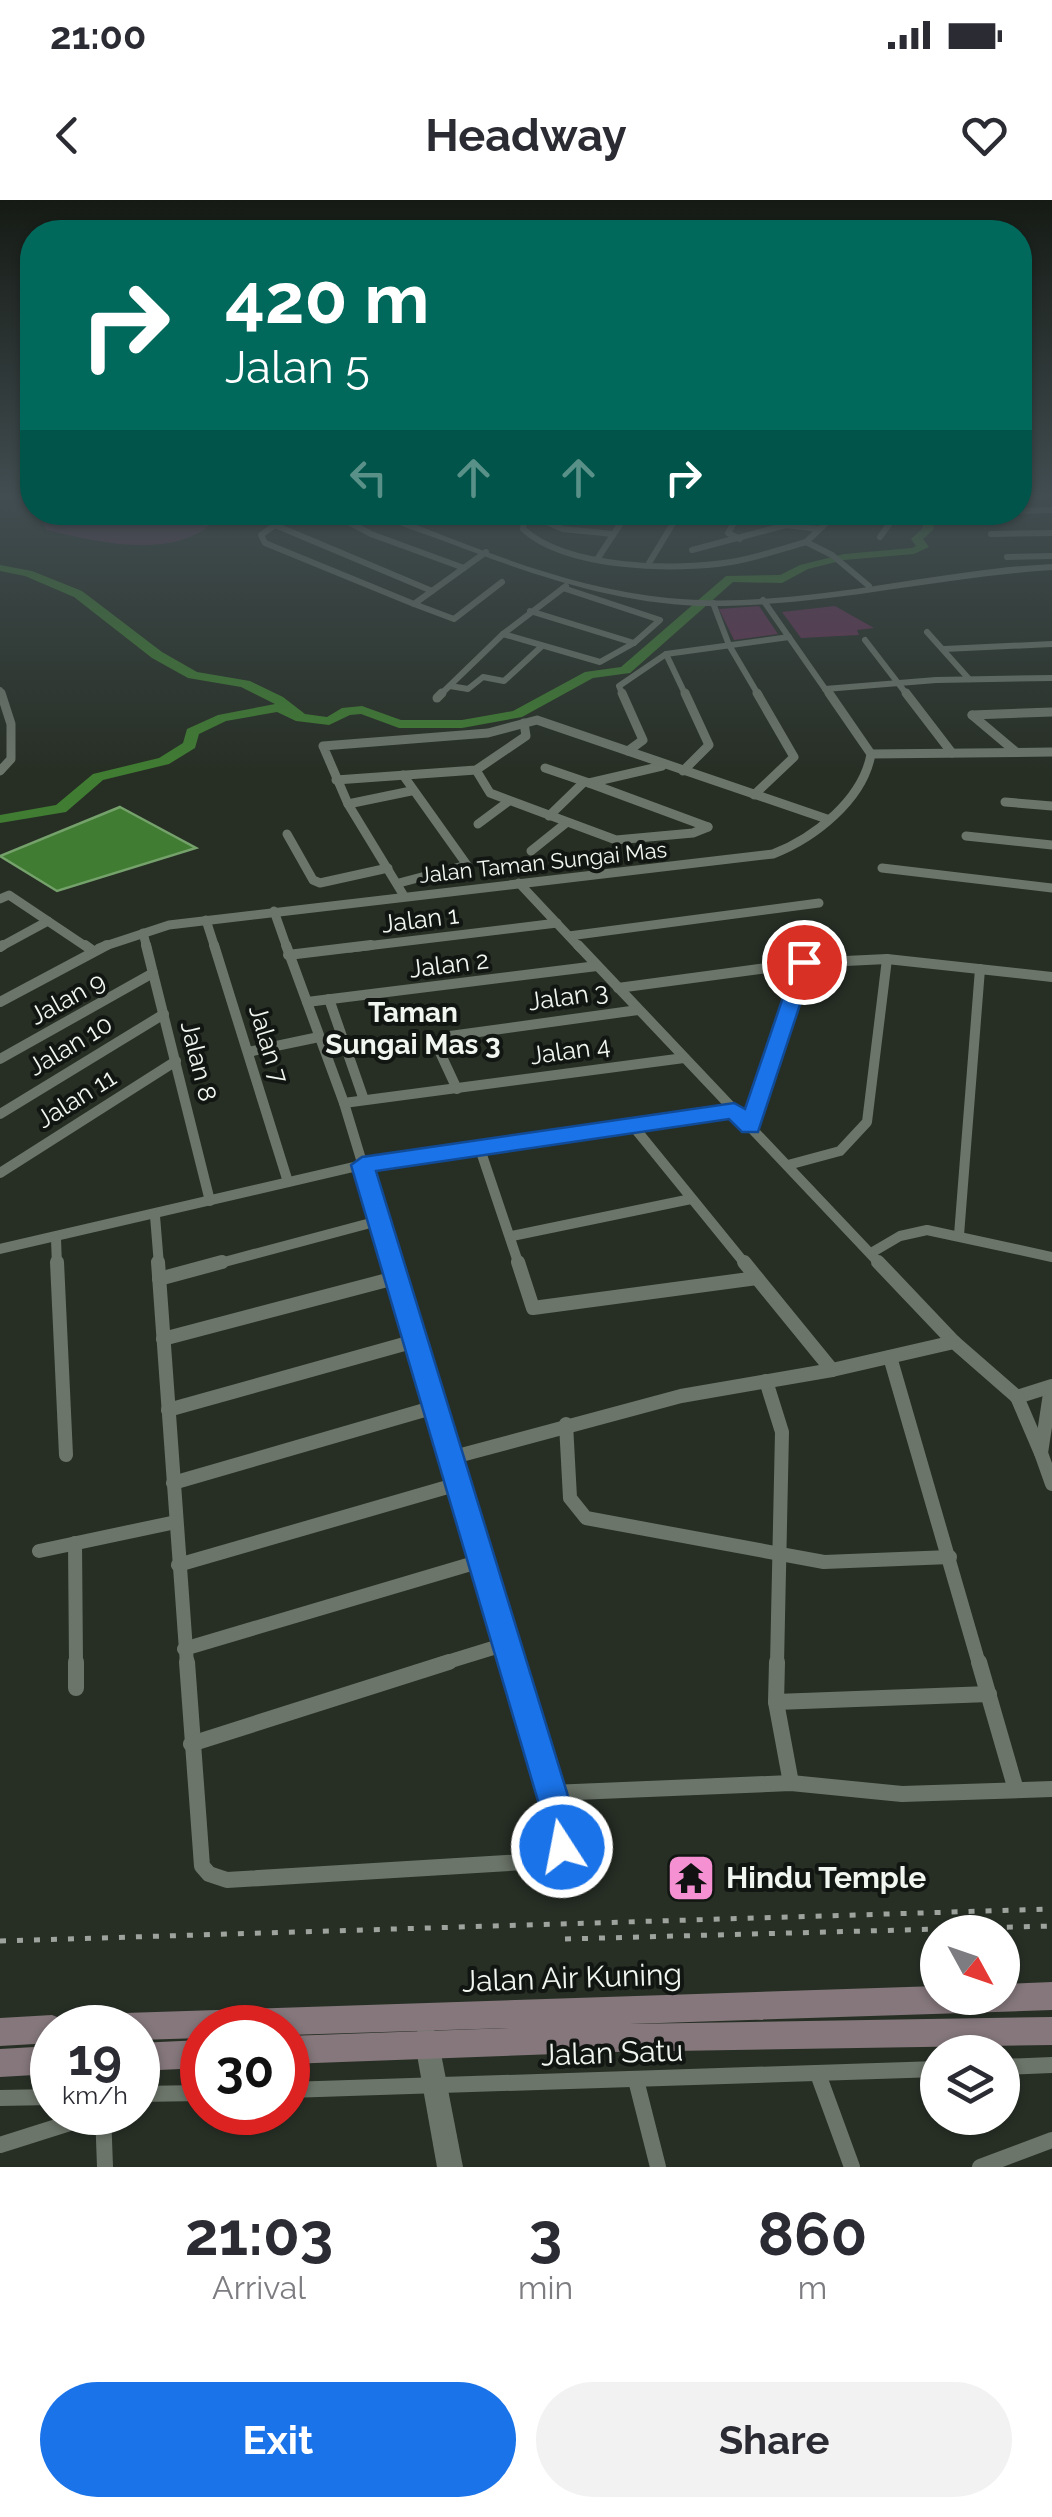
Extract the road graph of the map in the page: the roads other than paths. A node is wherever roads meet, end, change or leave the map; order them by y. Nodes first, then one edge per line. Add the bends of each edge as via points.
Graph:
1 (372, 587) edge
2 (422, 587) edge
3 (438, 587) edge
4 (496, 587) edge
5 (604, 587) edge
6 (863, 587) edge
7 (563, 588) joint
8 (432, 591) junction
9 (762, 600) junction
10 (713, 603) junction
11 (414, 604) junction
12 (530, 611) junction
13 (927, 632) dead end
14 (502, 634) junction
15 (789, 638) junction
16 (865, 640) dead end
17 (634, 643) junction
18 (1052, 644) edge
19 (729, 645) junction
20 (542, 646) junction
21 (944, 649) junction
22 (666, 654) junction
23 (1052, 678) edge
24 (969, 679) junction
25 (897, 682) junction
26 (450, 686) junction
27 (825, 689) junction
28 (0, 690) edge
29 (437, 698) dead end
30 (1052, 712) edge
31 (524, 723) junction
32 (628, 751) junction
33 (1016, 752) junction
34 (1052, 752) edge
35 (952, 753) junction
36 (871, 754) junction
37 (666, 766) junction
38 (545, 768) dead end
39 (476, 770) junction
40 (0, 772) edge
41 (683, 772) junction
42 (403, 775) junction
43 (336, 780) junction
44 (587, 782) junction
45 (411, 790) junction
46 (754, 795) junction
47 (508, 801) junction
48 (1005, 802) dead end
49 (348, 804) junction
50 (1052, 806) edge
51 (550, 816) junction
52 (827, 820) junction
53 (566, 823) junction
54 (478, 824) dead end
55 (287, 834) dead end
56 (966, 836) dead end
57 (1052, 845) edge
58 (532, 851) dead end
59 (388, 868) junction
60 (882, 868) dead end
61 (399, 883) junction
62 (519, 883) junction
63 (1052, 888) edge
64 (404, 896) junction
65 (4, 897) edge
66 (820, 902) dead end
67 (274, 912) junction
68 (206, 920) junction
69 (48, 922) junction
70 (557, 923) junction
71 (143, 933) junction
72 (569, 936) junction
73 (0, 947) edge
74 (92, 950) junction
75 (288, 955) junction
76 (886, 959) junction
77 (804, 962) junction
78 (597, 966) junction
79 (980, 969) junction
80 (153, 972) junction
81 (1052, 977) edge
82 (618, 988) junction
83 (328, 999) junction
84 (0, 1002) edge
85 (306, 1002) junction
86 (638, 1010) junction
87 (164, 1014) junction
88 (318, 1036) junction
89 (248, 1052) junction
90 (0, 1058) edge
91 (684, 1058) junction
92 (176, 1062) junction
93 (457, 1089) junction
94 (364, 1100) junction
95 (344, 1104) junction
96 (734, 1110) junction
97 (0, 1114) edge
98 (633, 1126) junction
99 (750, 1126) junction
100 (479, 1146) junction
101 (788, 1164) junction
102 (362, 1165) junction
103 (0, 1173) edge
104 (288, 1182) junction
105 (691, 1200) junction
106 (210, 1201) junction
107 (155, 1216) junction
108 (378, 1221) junction
109 (959, 1235) junction
110 (512, 1236) junction
111 (56, 1238) junction
112 (0, 1249) edge
113 (871, 1253) junction
114 (1052, 1257) edge
115 (396, 1278) junction
116 (756, 1278) junction
117 (159, 1279) junction
118 (163, 1339) junction
119 (415, 1341) junction
120 (954, 1342) junction
121 (890, 1357) junction
122 (832, 1370) junction
123 (766, 1381) junction
124 (1051, 1387) edge
125 (1017, 1397) junction
126 (435, 1408) junction
127 (168, 1410) junction
128 (566, 1424) junction
129 (1041, 1453) junction
130 (66, 1455) dead end
131 (450, 1458) junction
132 (1050, 1475) edge
133 (173, 1483) junction
134 (458, 1484) junction
135 (176, 1522) junction
136 (75, 1543) junction
137 (39, 1551) dead end
138 (779, 1555) junction
139 (950, 1557) junction
140 (481, 1561) junction
141 (178, 1565) junction
142 (506, 1644) junction
143 (184, 1648) junction
144 (76, 1688) dead end
145 (988, 1694) junction
146 (776, 1702) junction
147 (191, 1744) junction
148 (791, 1782) junction
149 (1052, 1789) edge
150 (1016, 1790) junction
151 (552, 1793) junction
152 (1052, 1996) edge
153 (422, 2015) junction
154 (160, 2025) edge
155 (30, 2030) edge
156 (1052, 2031) edge
157 (0, 2032) edge
158 (427, 2044) junction
159 (310, 2049) edge
160 (30, 2061) edge
161 (0, 2062) edge
162 (1052, 2066) edge
163 (1020, 2067) edge
164 (920, 2071) edge
165 (818, 2074) junction
166 (636, 2080) junction
167 (435, 2086) junction
168 (310, 2089) edge
169 (30, 2097) edge
170 (0, 2098) edge
171 (32, 2135) edge
172 (104, 2135) edge
173 (1052, 2140) edge
174 (0, 2145) edge
175 (105, 2167) edge
176 (450, 2167) edge
177 (658, 2167) edge
178 (852, 2167) edge
179 (980, 2167) edge

1 - 11 street
2 - 8 street
3 - 8 street
4 - 11 street via 454,618
5 - 10 street
6 - 9 street
7 - 12 street
7 - 17 street via 657,616
8 - 11 street
9 - 10 street
9 - 15 street
10 - 19 street
12 - 14 street
12 - 17 street
13 - 21 street
14 - 20 street
14 - 26 street
15 - 19 street
15 - 27 street
16 - 25 street
17 - 20 street via 600,662
18 - 21 street
19 - 22 street
19 - 46 street via 794,757
20 - 26 street via 504,681 485,677 468,688
21 - 24 street
22 - 32 street via 619,686 642,740
22 - 41 street via 709,745
23 - 24 street
24 - 25 street
25 - 27 street
25 - 35 street
26 - 29 street
27 - 36 street
28 - 40 street via 11,724 12,759
30 - 33 street via 972,715
31 - 32 street via 537,720
31 - 39 street via 526,736
31 - 43 street via 324,746
32 - 37 street
33 - 34 street
33 - 35 street
35 - 36 street
36 - 52 street, Jalan Taman Sungai Mas via 866,778
37 - 41 street
37 - 44 street
38 - 44 street
39 - 42 street
39 - 47 street via 490,793
41 - 46 street
42 - 43 street
42 - 45 street
43 - 49 street
44 - 51 street
44 - 53 street via 708,827 616,840
45 - 49 street
45 - 61 street via 467,865
46 - 52 street
47 - 51 street
47 - 54 street
48 - 50 street
49 - 59 street
51 - 53 street
52 - 62 street, Jalan Taman Sungai Mas via 800,846 774,854
53 - 58 street
55 - 59 street via 320,884
56 - 57 street
59 - 61 street
60 - 63 street
61 - 64 street
62 - 64 street, Jalan Taman Sungai Mas
62 - 70 street
64 - 67 street, Jalan Taman Sungai Mas
65 - 69 street
66 - 72 street
67 - 68 street, Jalan Taman Sungai Mas
67 - 75 street
68 - 71 street, Jalan Taman Sungai Mas
68 - 89 street, Jalan 7
69 - 73 street
69 - 74 street
70 - 72 street
70 - 75 street, Jalan 1
71 - 74 street, Jalan Taman Sungai Mas
71 - 80 street, Jalan 8
72 - 78 street
74 - 84 street, Jalan Taman Sungai Mas
75 - 85 street
76 - 77 street
76 - 79 street
76 - 101 street via 867,1122 840,1152
77 - 82 street
77 - 99 street
78 - 82 street
78 - 83 street, Jalan 2
79 - 81 street
79 - 109 street
80 - 87 street, Jalan 8
80 - 90 street, Jalan 9
82 - 86 street
83 - 85 street, Jalan 2
83 - 94 street
85 - 88 street
86 - 91 street
86 - 93 street, Jalan 3 via 450,1036 437,1046
87 - 92 street, Jalan 8
87 - 97 street, Jalan 10
88 - 89 street
88 - 95 street
89 - 104 street, Jalan 7
91 - 93 street, Jalan 4
91 - 96 street
92 - 103 street, Jalan 11
92 - 106 street, Jalan 8
93 - 94 street, Jalan 4
94 - 95 street, Jalan 4
95 - 102 street
96 - 98 street
96 - 99 street
98 - 100 street
98 - 105 street
99 - 101 street
100 - 102 street
100 - 110 street
101 - 113 street
102 - 104 street
102 - 108 street
104 - 106 street
105 - 110 street
105 - 116 street
106 - 107 street
107 - 111 street
107 - 117 street
108 - 115 street
108 - 117 street
109 - 113 street via 914,1231
109 - 114 street
110 - 116 street via 533,1308
111 - 112 street
111 - 130 street
113 - 120 street
115 - 118 street
115 - 119 street
116 - 122 street
117 - 118 street
118 - 127 street
119 - 126 street
119 - 127 street
120 - 121 street
120 - 125 street
121 - 122 street
121 - 139 street
122 - 123 street
123 - 128 street
123 - 138 street via 782,1432
124 - 125 street
124 - 129 street
125 - 129 street
126 - 131 street
126 - 133 street
127 - 133 street
128 - 131 street
128 - 138 street via 570,1498 586,1518
129 - 132 street
131 - 134 street
133 - 135 street
134 - 140 street
134 - 141 street
135 - 136 street
135 - 141 street
136 - 137 street
136 - 144 street
138 - 139 street via 876,1563
138 - 146 street
139 - 145 street
140 - 142 street
140 - 143 street
141 - 143 street
142 - 147 street
142 - 151 street
143 - 147 street
145 - 146 street
145 - 150 street
146 - 148 street
147 - 151 street via 198,1859 209,1874 227,1880 541,1861 562,1847 564,1835
148 - 150 street via 902,1794
148 - 151 street
149 - 150 street
152 - 153 main road, Jalan Air Kuning
153 - 154 main road, Jalan Air Kuning
153 - 158 street
155 - 157 main road
156 - 158 main road
158 - 159 main road
158 - 167 street
160 - 161 main road
162 - 163 street
164 - 165 street, Jalan Satu
165 - 166 street, Jalan Satu
165 - 178 street
166 - 167 street, Jalan Satu
166 - 177 street
167 - 168 street, Jalan Satu
167 - 176 street
169 - 170 street
171 - 174 street
172 - 175 street
173 - 179 street

